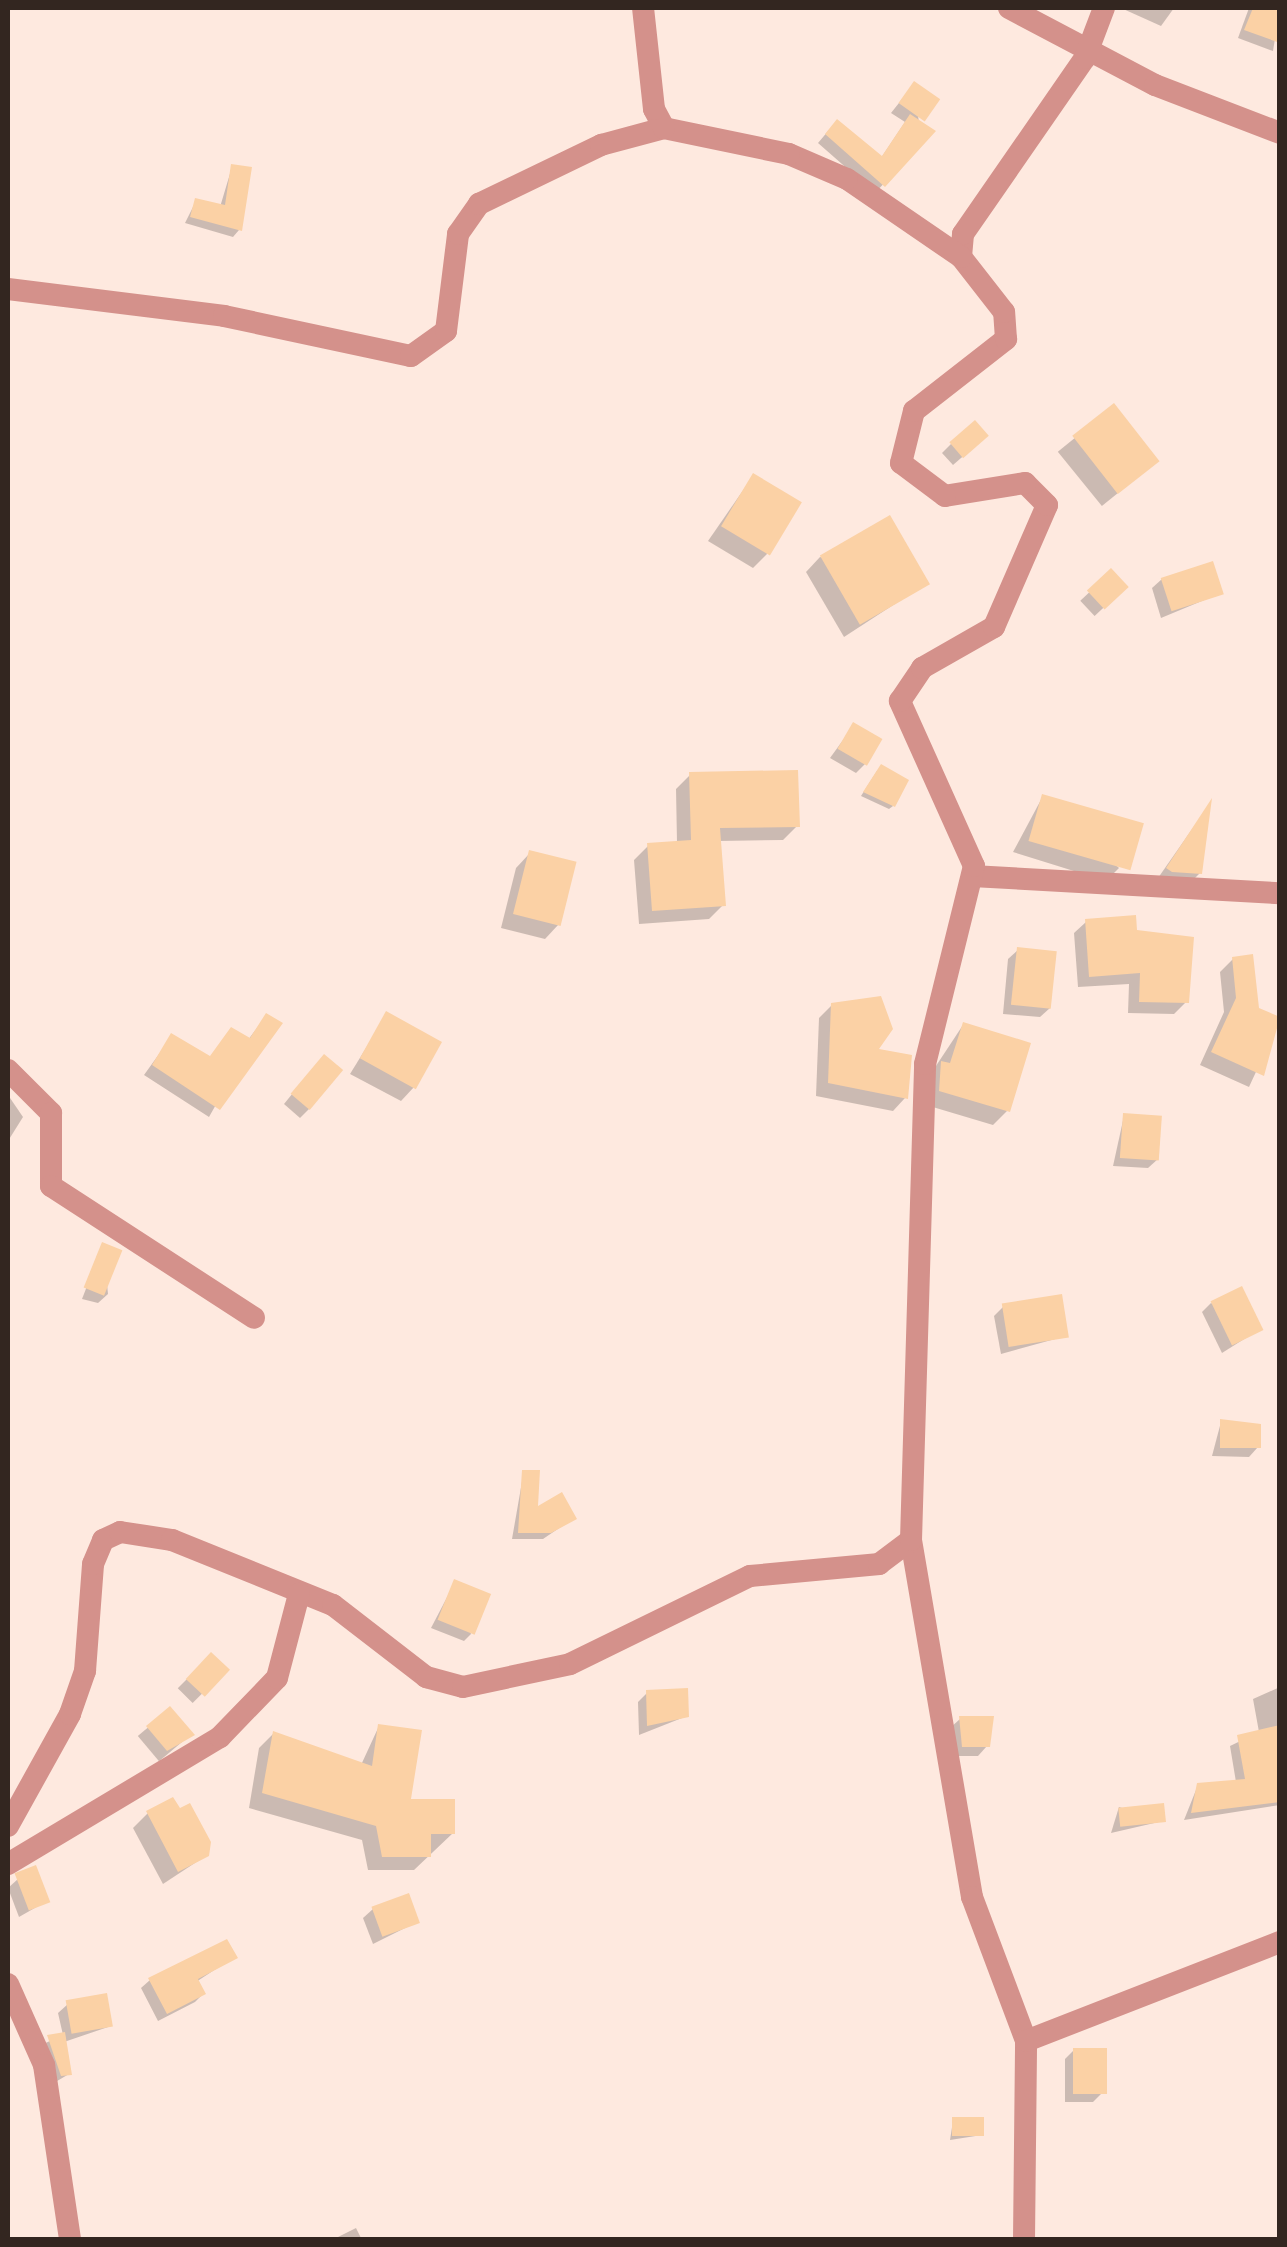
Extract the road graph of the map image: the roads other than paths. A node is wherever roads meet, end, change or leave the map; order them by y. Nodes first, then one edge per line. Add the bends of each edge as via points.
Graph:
1 (643, 8) edge
2 (1008, 8) edge
3 (1104, 8) edge
4 (1090, 50) junction
5 (664, 128) junction
6 (1280, 133) edge
7 (962, 257) junction
8 (8, 290) edge
9 (972, 876) junction
10 (1280, 893) edge
11 (8, 1070) edge
12 (254, 1318) dead end
13 (911, 1540) junction
14 (299, 1594) junction
15 (8, 1826) edge
16 (8, 1864) edge
17 (1280, 1942) edge
18 (8, 1984) edge
19 (1026, 2041) junction
20 (70, 2240) edge
21 (1024, 2240) edge

1 - 5 street via 654,109
2 - 4 street
3 - 4 street
4 - 6 street
4 - 7 street via 963,234
5 - 7 street via 789,154 848,179
5 - 8 street via 601,146 479,204 458,234 446,331 411,356 257,322
7 - 9 street via 1004,312 1006,338 914,411 902,463 945,496 1026,483 1048,515 994,627 922,668 900,701 960,828
9 - 10 street
9 - 13 street via 925,1064
11 - 12 street via 52,1113 51,1186
13 - 14 street via 879,1564 750,1576 592,1655 492,1688 426,1677 333,1605
13 - 19 street via 972,1896
14 - 15 street via 141,1531 103,1540 89,1584 85,1671
14 - 16 street via 277,1678 220,1736
17 - 19 street
18 - 20 street via 44,2065
19 - 21 street

